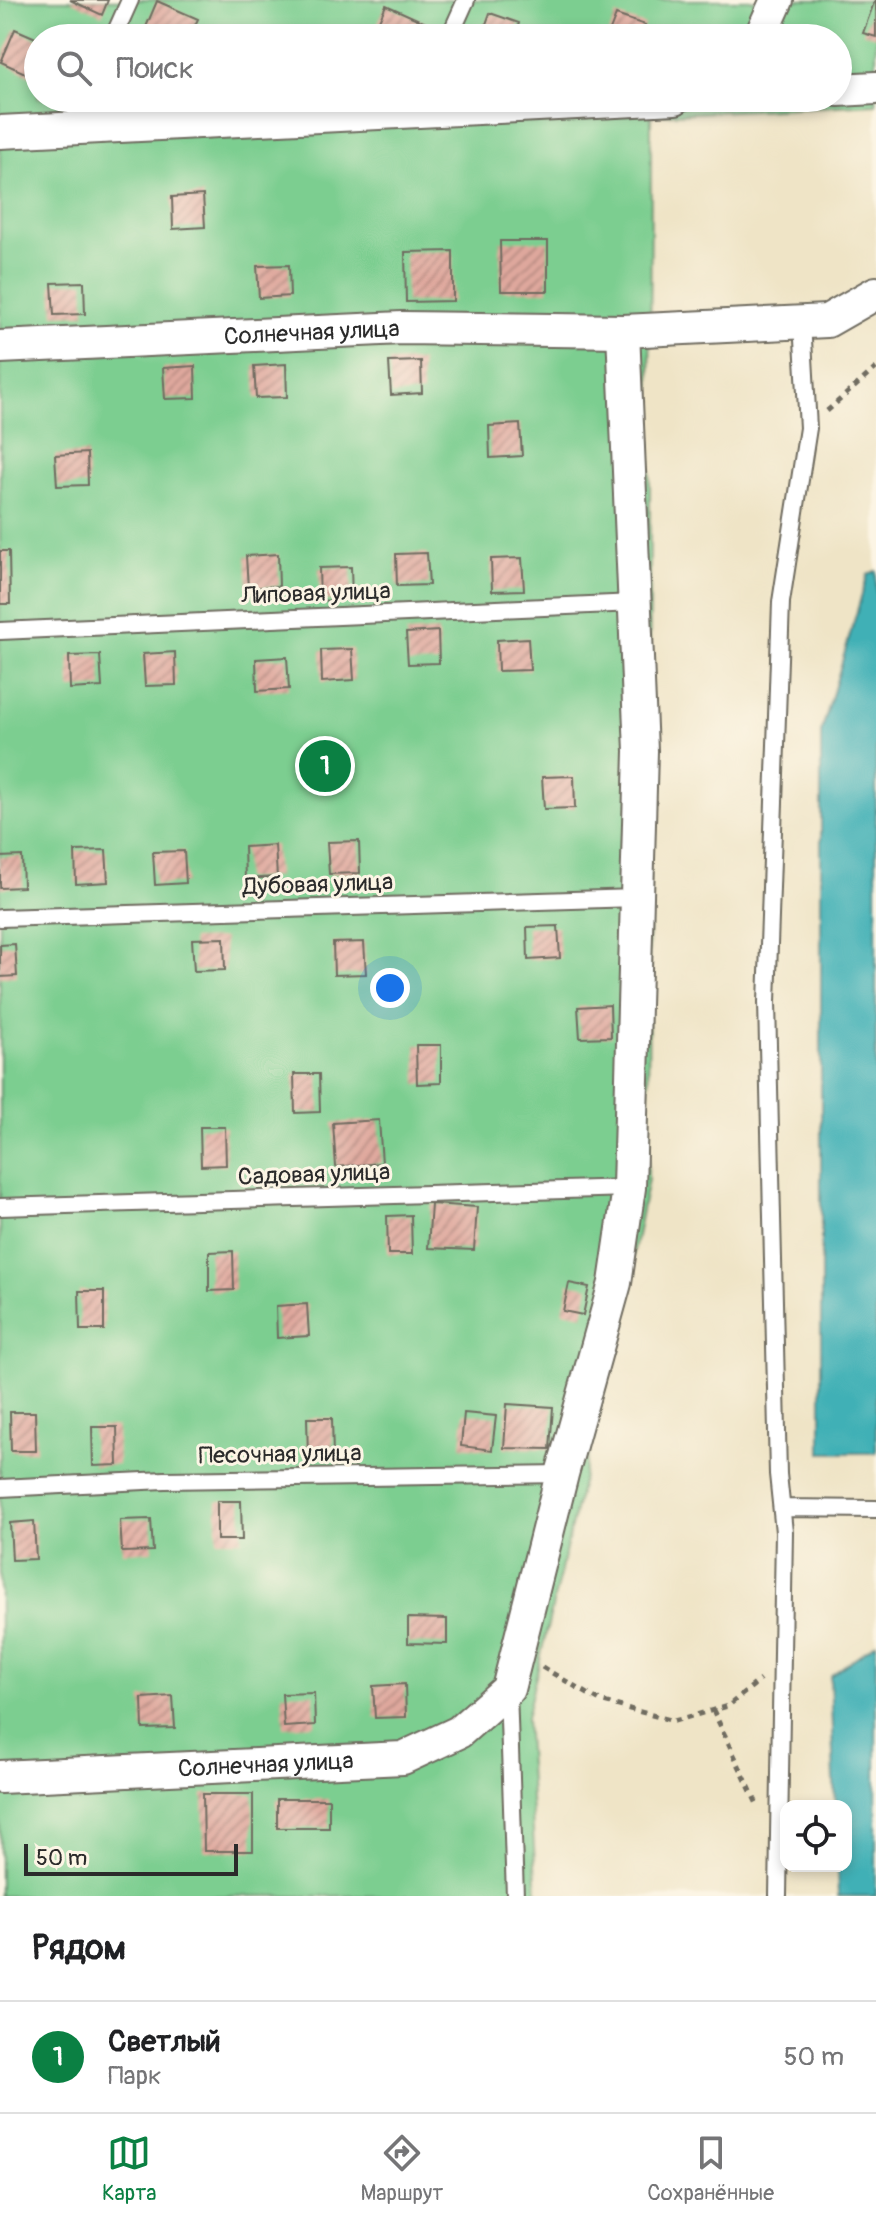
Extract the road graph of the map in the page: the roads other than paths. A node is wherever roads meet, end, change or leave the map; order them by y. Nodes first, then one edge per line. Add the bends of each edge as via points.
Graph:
1 (130, 0) edge
2 (466, 0) edge
3 (777, 0) edge
4 (119, 24) edge
5 (455, 24) edge
6 (766, 24) edge
7 (876, 88) edge
8 (852, 89) edge
9 (78, 112) edge
10 (309, 112) edge
11 (70, 129) junction
12 (0, 132) edge
13 (876, 293) edge
14 (802, 322) junction
15 (623, 331) junction
16 (0, 347) edge
17 (635, 603) junction
18 (0, 631) edge
19 (637, 898) junction
20 (0, 918) edge
21 (629, 1188) junction
22 (0, 1207) edge
23 (562, 1474) junction
24 (0, 1488) edge
25 (782, 1508) junction
26 (876, 1509) edge
27 (508, 1689) junction
28 (0, 1777) edge
29 (515, 1896) edge
30 (778, 1896) edge

1 - 4 lane
2 - 5 lane
3 - 6 street
7 - 8 street
9 - 11 lane
10 - 11 street
11 - 12 street
13 - 14 street, Солнечная улица via 827,321
14 - 15 street, Солнечная улица
14 - 25 lane via 808,428 781,602 767,1002
15 - 16 street, Солнечная улица via 402,328
15 - 17 street
17 - 18 lane, Липовая улица
17 - 19 street via 641,751
19 - 20 lane, Дубовая улица
19 - 21 street
21 - 22 lane, Садовая улица
21 - 23 street via 615,1283
23 - 24 lane, Песочная улица
23 - 27 street
25 - 26 lane
25 - 30 lane
27 - 28 street, Солнечная улица via 459,1732 403,1758
27 - 29 lane

